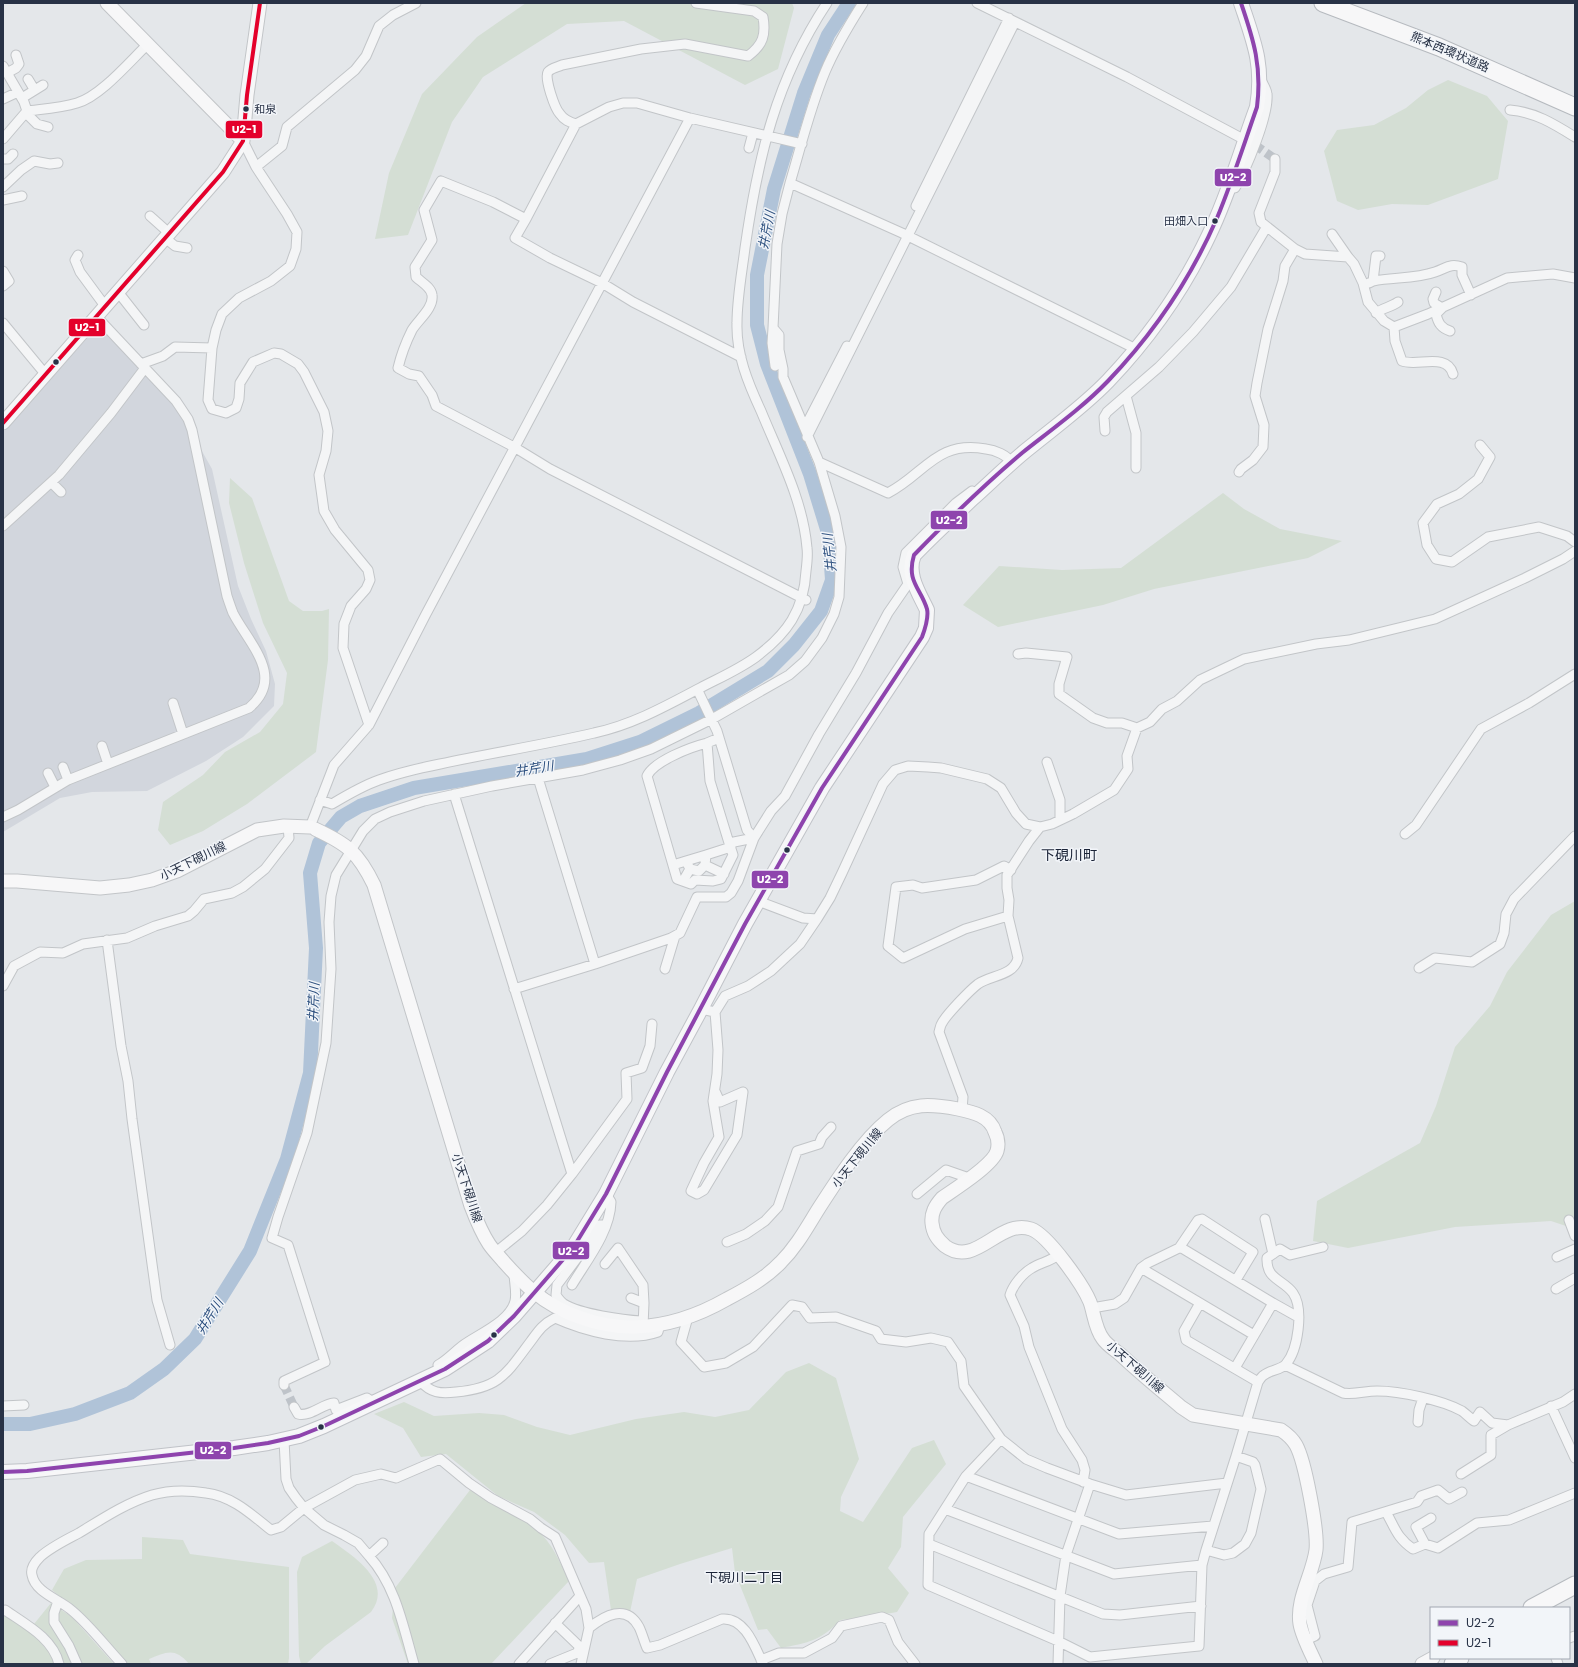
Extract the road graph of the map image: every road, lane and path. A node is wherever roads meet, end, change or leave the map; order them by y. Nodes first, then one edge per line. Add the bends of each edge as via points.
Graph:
1 (107, 3) edge
2 (260, 3) edge
3 (416, 3) edge
4 (696, 3) edge
5 (828, 3) edge
6 (863, 3) edge
7 (977, 3) edge
8 (1242, 3) edge
9 (1248, 3) edge
10 (1323, 3) edge
11 (1246, 17) junction
12 (1012, 20) junction
13 (148, 44) junction
14 (16, 55) dead end
15 (5, 70) edge
16 (1259, 77) junction
17 (28, 79) dead end
18 (20, 95) junction
19 (3, 99) edge
20 (1575, 107) edge
21 (1510, 110) dead end
22 (27, 112) junction
23 (690, 118) junction
24 (576, 124) junction
25 (48, 127) dead end
26 (752, 133) junction
27 (766, 136) junction
28 (1575, 137) edge
29 (3, 139) edge
30 (1245, 140) junction
31 (243, 141) junction
32 (800, 144) junction
33 (749, 148) dead end
34 (13, 154) dead end
35 (3, 159) edge
36 (1275, 159) dead end
37 (58, 163) dead end
38 (256, 167) junction
39 (790, 183) junction
40 (3, 187) edge
41 (1228, 189) junction
42 (22, 196) dead end
43 (3, 200) edge
44 (150, 216) dead end
45 (526, 219) junction
46 (1266, 228) junction
47 (905, 234) junction
48 (1332, 234) dead end
49 (167, 236) junction
50 (187, 248) dead end
51 (1295, 249) junction
52 (78, 256) dead end
53 (1380, 256) dead end
54 (1348, 257) junction
55 (3, 271) edge
56 (1575, 278) edge
57 (1373, 281) junction
58 (602, 283) junction
59 (1364, 285) junction
60 (3, 286) edge
61 (118, 292) junction
62 (1436, 292) dead end
63 (1471, 295) junction
64 (1398, 302) dead end
65 (105, 306) junction
66 (1442, 308) junction
67 (1376, 313) junction
68 (96, 316) junction
69 (3, 323) edge
70 (144, 325) dead end
71 (1394, 327) junction
72 (773, 328) junction
73 (1450, 331) dead end
74 (212, 348) junction
75 (1136, 349) junction
76 (741, 357) junction
77 (143, 366) junction
78 (775, 366) dead end
79 (1453, 374) dead end
80 (46, 375) junction
81 (1126, 396) junction
82 (3, 422) edge
83 (1105, 431) dead end
84 (806, 433) junction
85 (1480, 444) dead end
86 (514, 447) junction
87 (1011, 461) junction
88 (819, 462) junction
89 (1136, 468) dead end
90 (1239, 472) dead end
91 (50, 489) junction
92 (61, 492) dead end
93 (3, 526) edge
94 (1575, 542) edge
95 (1575, 551) edge
96 (805, 600) junction
97 (1018, 654) dead end
98 (1575, 674) edge
99 (700, 694) dead end
100 (172, 703) dead end
101 (711, 717) junction
102 (369, 725) junction
103 (1137, 728) junction
104 (184, 734) junction
105 (720, 738) junction
106 (707, 743) junction
107 (102, 746) dead end
108 (1047, 762) dead end
109 (108, 764) junction
110 (63, 767) dead end
111 (48, 773) dead end
112 (538, 778) junction
113 (68, 780) junction
114 (55, 787) junction
115 (454, 794) junction
116 (320, 800) junction
117 (4, 814) edge
118 (1060, 819) junction
119 (288, 826) junction
120 (1040, 827) junction
121 (315, 829) junction
122 (1405, 834) dead end
123 (1575, 836) edge
124 (754, 838) junction
125 (730, 845) junction
126 (349, 848) junction
127 (706, 855) junction
128 (672, 865) junction
129 (688, 865) junction
130 (705, 865) junction
131 (1011, 870) junction
132 (724, 874) junction
133 (3, 881) edge
134 (683, 881) junction
135 (758, 901) junction
136 (1008, 916) junction
137 (817, 919) junction
138 (674, 936) junction
139 (107, 940) junction
140 (595, 964) junction
141 (1420, 968) dead end
142 (665, 969) dead end
143 (3, 986) edge
144 (514, 989) junction
145 (708, 1011) junction
146 (652, 1024) dead end
147 (715, 1090) junction
148 (962, 1110) junction
149 (831, 1127) dead end
150 (572, 1174) junction
151 (969, 1178) junction
152 (606, 1194) junction
153 (917, 1194) dead end
154 (1264, 1219) dead end
155 (1569, 1220) dead end
156 (606, 1225) junction
157 (1575, 1236) edge
158 (727, 1242) dead end
159 (1180, 1247) junction
160 (1323, 1247) dead end
161 (1575, 1249) edge
162 (496, 1252) junction
163 (1273, 1254) junction
164 (1058, 1255) junction
165 (1557, 1256) dead end
166 (604, 1264) dead end
167 (1141, 1268) junction
168 (514, 1273) junction
169 (1575, 1278) edge
170 (1236, 1280) junction
171 (572, 1285) dead end
172 (1556, 1289) dead end
173 (534, 1293) junction
174 (631, 1298) dead end
175 (644, 1303) junction
176 (1200, 1303) junction
177 (1273, 1303) junction
178 (1092, 1308) junction
179 (688, 1317) junction
180 (1298, 1317) junction
181 (643, 1324) junction
182 (660, 1324) junction
183 (1254, 1335) junction
184 (170, 1346) dead end
185 (1285, 1365) junction
186 (1235, 1368) junction
187 (420, 1381) junction
188 (1258, 1382) junction
189 (284, 1385) dead end
190 (1575, 1394) edge
191 (1424, 1398) junction
192 (370, 1400) junction
193 (24, 1405) dead end
194 (3, 1406) edge
195 (1552, 1406) junction
196 (294, 1407) dead end
197 (1418, 1422) dead end
198 (1246, 1424) junction
199 (1508, 1425) junction
200 (1001, 1439) junction
201 (284, 1440) junction
202 (1236, 1456) junction
203 (1575, 1458) edge
204 (3, 1472) edge
205 (1461, 1474) dead end
206 (966, 1476) junction
207 (1227, 1482) junction
208 (1087, 1483) junction
209 (1462, 1492) dead end
210 (1575, 1493) edge
211 (304, 1508) junction
212 (945, 1509) junction
213 (1386, 1512) junction
214 (1078, 1518) junction
215 (1431, 1518) dead end
216 (1213, 1526) junction
217 (383, 1543) dead end
218 (929, 1544) junction
219 (1425, 1544) junction
220 (1206, 1550) junction
221 (1066, 1554) junction
222 (370, 1556) junction
223 (1202, 1565) junction
224 (1575, 1585) edge
225 (580, 1596) junction
226 (1060, 1596) junction
227 (58, 1601) junction
228 (1201, 1606) junction
229 (1536, 1607) edge
230 (3, 1611) edge
231 (555, 1623) junction
232 (589, 1628) junction
233 (1306, 1640) junction
234 (1058, 1641) junction
235 (582, 1647) junction
236 (1431, 1659) edge
237 (524, 1662) edge
238 (762, 1662) edge
239 (59, 1664) edge
240 (77, 1664) edge
241 (122, 1664) edge
242 (414, 1664) edge
243 (550, 1664) edge
244 (581, 1664) edge
245 (915, 1664) edge
246 (1058, 1664) edge
247 (1316, 1664) edge
248 (1422, 1664) edge

1 - 13 main road
2 - 31 main road
3 - 38 street via 379,26 366,56 355,70 287,127 282,146
4 - 24 street via 754,11 763,17 762,43 748,56 685,44 641,49 562,65 549,72 548,84 559,114 568,122
5 - 27 street via 813,25 787,76
6 - 32 street via 825,71
7 - 12 street
8 - 11 main road
9 - 11 street
10 - 20 highway, 熊本西環状道路 via 1440,47
11 - 16 main road via 1257,50
12 - 30 street
12 - 47 street
13 - 22 street via 90,97 77,103
13 - 31 main road
14 - 15 street via 19,64 16,68
15 - 18 street
16 - 30 main road via 1257,107
16 - 41 street via 1268,93 1265,112 1239,181 1234,188
17 - 18 street via 38,87
18 - 19 street
18 - 22 street
21 - 28 street via 1524,111 1544,118
22 - 25 street via 37,124
22 - 29 street
23 - 24 street via 637,104 623,103 609,107
23 - 26 street
23 - 58 street
24 - 45 street
26 - 27 street
26 - 33 street
27 - 32 street
27 - 76 street via 753,193 736,323
30 - 41 main road
31 - 38 street
31 - 49 main road via 223,172
32 - 39 street
34 - 35 street via 8,159
36 - 46 street via 1275,172 1259,213
37 - 40 street via 34,161
38 - 74 street via 297,232 296,249 290,266 272,281 239,298 222,314
39 - 47 street
39 - 72 street via 777,244
41 - 75 main road via 1210,234 1192,268
42 - 43 street
44 - 49 street
45 - 58 street via 515,238
45 - 86 street via 493,202 441,181 424,210 432,240 415,267 416,277 429,289 432,296 430,306 413,329 398,368 418,376 432,395 436,406
46 - 51 street
46 - 81 street via 1231,287 1170,356
47 - 75 street
47 - 84 street
48 - 54 street
49 - 50 street via 175,246
49 - 61 main road
51 - 54 street via 1305,254
51 - 90 street via 1285,266 1257,383 1255,396 1264,425 1263,446 1253,460
52 - 65 street via 75,260 80,272
53 - 57 street via 1376,256
54 - 59 street
55 - 60 street via 9,281
56 - 63 street via 1553,274 1508,278
57 - 59 street
57 - 63 street via 1422,276 1453,264 1462,267 1462,275
58 - 76 street via 633,302
58 - 86 street
59 - 67 street via 1368,302
61 - 65 main road
61 - 70 street
62 - 66 street via 1434,304
63 - 66 street
64 - 67 street
65 - 68 main road
66 - 71 street
66 - 73 street via 1436,314 1437,320 1443,328
67 - 71 street
68 - 77 street
68 - 80 main road
69 - 80 street
71 - 79 street via 1395,341 1402,361 1408,364 1426,360 1448,364
72 - 78 street
72 - 84 street via 779,335 783,377
74 - 77 street via 175,347
74 - 102 street via 208,400 212,409 226,414 236,408 240,383 253,362 274,353 281,354 298,364 324,412 328,431 326,451 319,475 324,511 334,530 368,570 370,580 366,590 351,606 344,624 343,648
75 - 87 main road via 1086,403
76 - 96 street via 748,383 793,486 807,549
77 - 91 street via 106,419
77 - 104 street via 176,401 188,419 227,596 233,612 262,661 265,674 261,692 248,708
80 - 82 main road
81 - 83 street via 1107,412 1104,417
81 - 89 street via 1136,433
84 - 88 street
85 - 94 street via 1490,457 1478,479 1459,494 1437,504 1423,522 1427,545 1436,559 1452,562 1488,537 1539,527 1567,536
86 - 96 street
86 - 102 street
87 - 88 street via 990,450 972,446 959,447 934,458 888,494
87 - 124 street via 956,503 906,553 903,567 908,584 888,613 785,796 771,811
87 - 135 main road via 914,555 911,563 912,578 927,610 926,628 922,638 822,788
88 - 101 street via 841,546 839,597 834,614 822,638 794,671
91 - 92 street
91 - 93 street
95 - 103 street via 1525,578 1435,619 1349,640 1244,659 1200,680 1177,701 1162,709 1150,722
96 - 116 street via 783,633 755,658 672,704 637,719 596,733 485,754 378,780 332,804
97 - 103 street via 1067,657 1059,684 1059,694 1094,718 1107,723 1122,722
98 - 122 street via 1529,704 1481,729 1416,825
99 - 101 street
100 - 104 street
101 - 105 street
101 - 112 street via 651,749 620,760
102 - 116 street via 334,765
103 - 118 street via 1127,756 1128,769 1114,790
104 - 109 street
105 - 106 street
105 - 124 street via 747,830
106 - 125 street via 710,781
106 - 128 street via 687,748 650,770 647,776
107 - 109 street
108 - 118 street via 1060,800
109 - 113 street
110 - 113 street
111 - 114 street
112 - 115 street
112 - 140 street
113 - 114 street
114 - 117 street via 18,810
115 - 126 street via 424,801 375,819
115 - 144 street
116 - 121 street
118 - 120 street
119 - 121 main road, 小天下硯川線
119 - 133 main road, 小天下硯川線 via 257,830 177,871 129,886 100,888
119 - 139 street via 289,838 265,869 243,887 232,893 204,899 188,916 127,938
120 - 131 street
120 - 137 street via 1026,824 1001,788 987,779 941,768 908,766 895,770 883,784 836,886
121 - 126 main road, 小天下硯川線
123 - 141 street via 1514,899 1506,914 1500,944 1472,962 1435,958
124 - 125 street
124 - 138 street via 731,893 726,897 697,897 680,933
125 - 127 street
125 - 132 street via 733,855
126 - 162 main road, 小天下硯川線 via 366,868 374,885 471,1206 479,1227
126 - 189 street via 336,876 331,896 331,969 326,1043 321,1070 307,1133 272,1238 288,1245 324,1362 284,1381
127 - 129 street
127 - 130 street
128 - 129 street
128 - 134 street via 677,879
129 - 130 street via 699,871
129 - 134 street
130 - 132 street
131 - 136 street via 1007,875
131 - 136 street via 1004,866 976,880 922,888 913,885 896,887 888,946 903,958 965,928
132 - 134 street via 721,879 713,881 695,880 691,884
135 - 137 street via 803,918
135 - 145 main road
136 - 148 street via 1018,958 1017,965 977,985 948,1015 939,1032 963,1097
137 - 145 street via 800,944 771,971 748,986 724,996
138 - 140 street
138 - 142 street
139 - 143 street via 83,944 63,952 40,952 14,966
139 - 184 street via 157,1300
140 - 144 street
144 - 150 street
145 - 147 street via 718,1050
145 - 152 main road via 667,1072
146 - 150 street via 650,1046 642,1068 626,1073 627,1099
147 - 147 street via 720,1102 743,1092 737,1135 704,1190 698,1194 691,1191 719,1137
148 - 151 main road, 小天下硯川線 via 986,1118 995,1129 998,1141 997,1152
148 - 179 main road, 小天下硯川線 via 926,1105 910,1106 888,1120 850,1162 796,1246 780,1264 742,1292
149 - 158 street via 819,1144 797,1151 778,1207 746,1234
150 - 162 street via 522,1231
151 - 153 street via 946,1170
151 - 164 main road, 小天下硯川線 via 936,1205 932,1216 933,1231 938,1240 959,1252 971,1251 1018,1226 1040,1234
152 - 156 street via 611,1202
152 - 173 main road via 573,1248
154 - 163 street
155 - 157 street
156 - 171 street
156 - 181 street via 599,1224 557,1285 556,1295 564,1304 575,1309
159 - 167 street
159 - 170 street
159 - 170 street via 1198,1220 1202,1219 1253,1252
160 - 163 street via 1290,1255 1280,1248
161 - 165 street
162 - 168 main road, 小天下硯川線
163 - 180 street via 1267,1258 1267,1266 1271,1275 1294,1294 1298,1303
164 - 178 main road, 小天下硯川線 via 1085,1290
164 - 208 street via 1031,1269 1019,1280 1010,1295 1060,1424 1082,1460
166 - 175 street via 618,1248 643,1285
167 - 176 street
167 - 178 street via 1124,1298 1115,1304
168 - 173 main road, 小天下硯川線
168 - 192 street via 516,1300 510,1312 494,1326 462,1346 446,1361
169 - 172 street
170 - 177 street
173 - 181 main road, 小天下硯川線 via 559,1309 595,1322 617,1326
173 - 187 main road via 488,1341 445,1369
174 - 175 street
175 - 181 street
176 - 183 street
176 - 186 street via 1184,1331 1186,1340
177 - 180 street
177 - 183 street
178 - 198 main road, 小天下硯川線 via 1103,1339 1181,1407 1193,1414
179 - 182 main road, 小天下硯川線
179 - 200 street via 681,1342 704,1366 726,1363 753,1347 792,1305 802,1307 810,1318 836,1318 876,1331 881,1340 906,1342 931,1338 948,1342 962,1361 964,1386
180 - 185 street via 1295,1349
181 - 182 main road, 小天下硯川線
182 - 187 street via 658,1332 651,1335 627,1336 597,1332 555,1318 545,1323 502,1377 485,1387 472,1391 437,1392 428,1390
183 - 186 street
185 - 188 street via 1264,1375
185 - 191 street via 1342,1393 1376,1391
186 - 188 street
187 - 192 main road
188 - 198 street
190 - 195 street
191 - 197 street
191 - 199 street via 1452,1406 1474,1421 1480,1412 1492,1423
192 - 196 street via 336,1410 334,1403 329,1404 303,1415 298,1414
192 - 201 main road via 324,1426
193 - 194 street
195 - 199 street
195 - 203 street
198 - 202 street
198 - 233 main road, 小天下硯川線 via 1281,1430 1290,1436 1301,1458 1316,1534 1316,1551 1300,1607 1300,1624
199 - 205 street via 1491,1435 1491,1455
200 - 206 street
200 - 208 street via 1026,1459
201 - 204 main road
201 - 211 street via 286,1479 289,1488
202 - 207 street
202 - 220 street via 1253,1462 1261,1489 1251,1533 1245,1544 1233,1553 1224,1555
206 - 212 street
206 - 214 street
207 - 208 street via 1126,1495
207 - 216 street
208 - 214 street
209 - 213 street via 1449,1499 1438,1490 1421,1496 1418,1502
210 - 219 street via 1509,1520 1477,1523 1438,1548
211 - 222 street via 324,1525 358,1543
211 - 225 street via 356,1480 381,1474 396,1478 440,1459 491,1498 530,1519 555,1537
211 - 227 street via 281,1526 271,1530 232,1500 217,1495 171,1491 152,1495 100,1520 40,1557 32,1566 31,1575 36,1585
212 - 218 street via 929,1534
212 - 221 street
213 - 219 street via 1404,1543 1413,1549
213 - 233 street via 1352,1522 1348,1567 1324,1574 1315,1581 1308,1605 1315,1636
214 - 216 street via 1119,1534
214 - 221 street
215 - 219 street via 1416,1526
216 - 220 street
217 - 222 street
218 - 226 street
218 - 234 street via 928,1585
220 - 223 street
221 - 223 street via 1114,1574
221 - 226 street
222 - 242 street via 388,1583
223 - 228 street
224 - 229 highway
225 - 231 street
225 - 232 street via 586,1609
226 - 228 street via 1103,1614 1120,1615
226 - 234 street
227 - 240 street via 54,1622
227 - 241 street via 83,1621
228 - 234 street via 1199,1646 1090,1657
230 - 239 street via 39,1633 58,1657
231 - 235 street
231 - 237 street
232 - 235 street
232 - 238 street via 610,1614 619,1613 631,1618 639,1626 647,1648 729,1618 747,1632
233 - 247 main road, 小天下硯川線
234 - 246 street
235 - 243 street via 577,1653
235 - 244 street
236 - 248 main road
238 - 245 street via 779,1653 804,1653 832,1638 841,1626 882,1617 889,1620 898,1642

